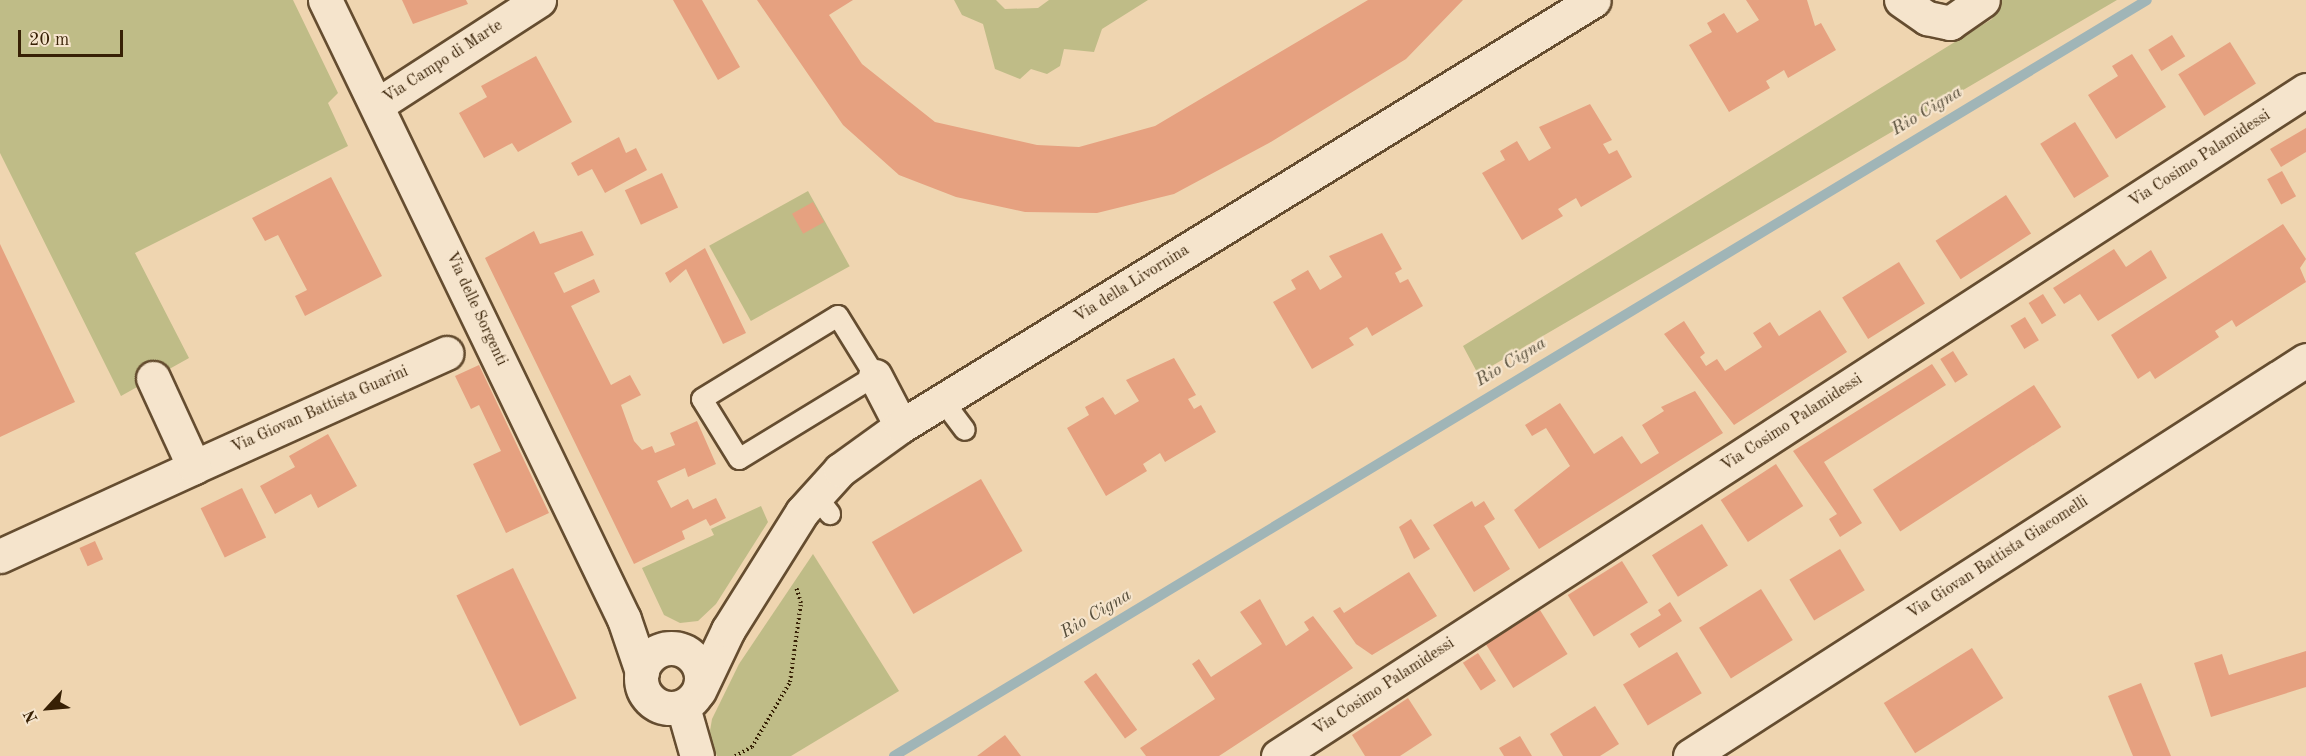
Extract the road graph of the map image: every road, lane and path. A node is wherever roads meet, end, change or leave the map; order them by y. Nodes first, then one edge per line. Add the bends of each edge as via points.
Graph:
1 (325, 0) edge
2 (539, 0) edge
3 (1901, 0) edge
4 (1983, 0) edge
5 (1589, 1) edge
6 (2306, 90) edge
7 (377, 105) junction
8 (447, 353) dead end
9 (2306, 360) edge
10 (875, 376) junction
11 (153, 378) dead end
12 (943, 400) junction
13 (901, 426) junction
14 (965, 430) dead end
15 (194, 467) junction
16 (782, 544) junction
17 (0, 556) edge
18 (728, 630) junction
19 (660, 656) junction
20 (691, 699) junction
21 (698, 756) edge
22 (735, 756) edge
23 (1278, 756) edge
24 (1690, 756) edge

1 - 7 street, Via delle Sorgenti
2 - 7 street, Via Campo di Marte
3 - 4 street via 1927,18 1950,23
5 - 12 street, Via della Livornina
6 - 23 street, Via Cosimo Palamidessi
7 - 19 street, Via delle Sorgenti via 624,619
8 - 15 street, Via Giovan Battista Guarini
9 - 24 street, Via Giovan Battista Giacomelli
10 - 10 lane via 838,316 702,399 739,459
10 - 13 street
11 - 15 street
12 - 13 street, Via della Livornina
12 - 14 lane
13 - 16 street, Via della Livornina via 840,470 823,505
15 - 17 street, Via Giovan Battista Guarini
16 - 18 street, Via della Livornina
16 - 22 path via 801,603 790,682 752,747
18 - 19 street
18 - 20 street, Via della Livornina
19 - 20 street, Via delle Sorgenti via 698,664
19 - 20 street via 651,701 665,708
20 - 21 street

